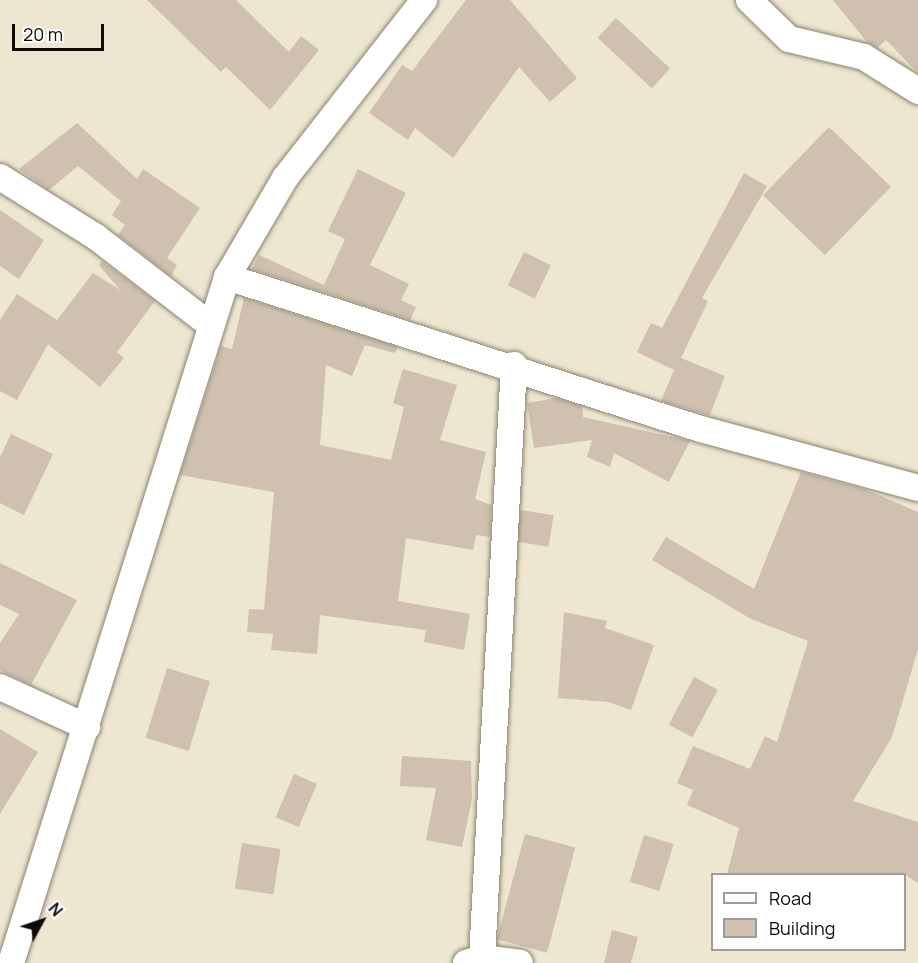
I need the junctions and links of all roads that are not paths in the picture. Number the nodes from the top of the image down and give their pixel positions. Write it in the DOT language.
graph roads {
  1 [pos="424,0"];
  2 [pos="749,0"];
  3 [pos="918,91"];
  4 [pos="0,177"];
  5 [pos="227,277"];
  6 [pos="209,324"];
  7 [pos="514,365"];
  8 [pos="918,488"];
  9 [pos="0,687"];
  10 [pos="87,727"];
  11 [pos="474,960"];
  12 [pos="11,963"];
  13 [pos="520,963"];
  1 -- 5 [label="street"];
  2 -- 3 [label="street"];
  4 -- 6 [label="street"];
  5 -- 6 [label="street"];
  5 -- 7 [label="street"];
  6 -- 10 [label="street"];
  7 -- 8 [label="street"];
  7 -- 11 [label="street"];
  9 -- 10 [label="street"];
  10 -- 12 [label="street"];
  11 -- 13 [label="street"];
}
